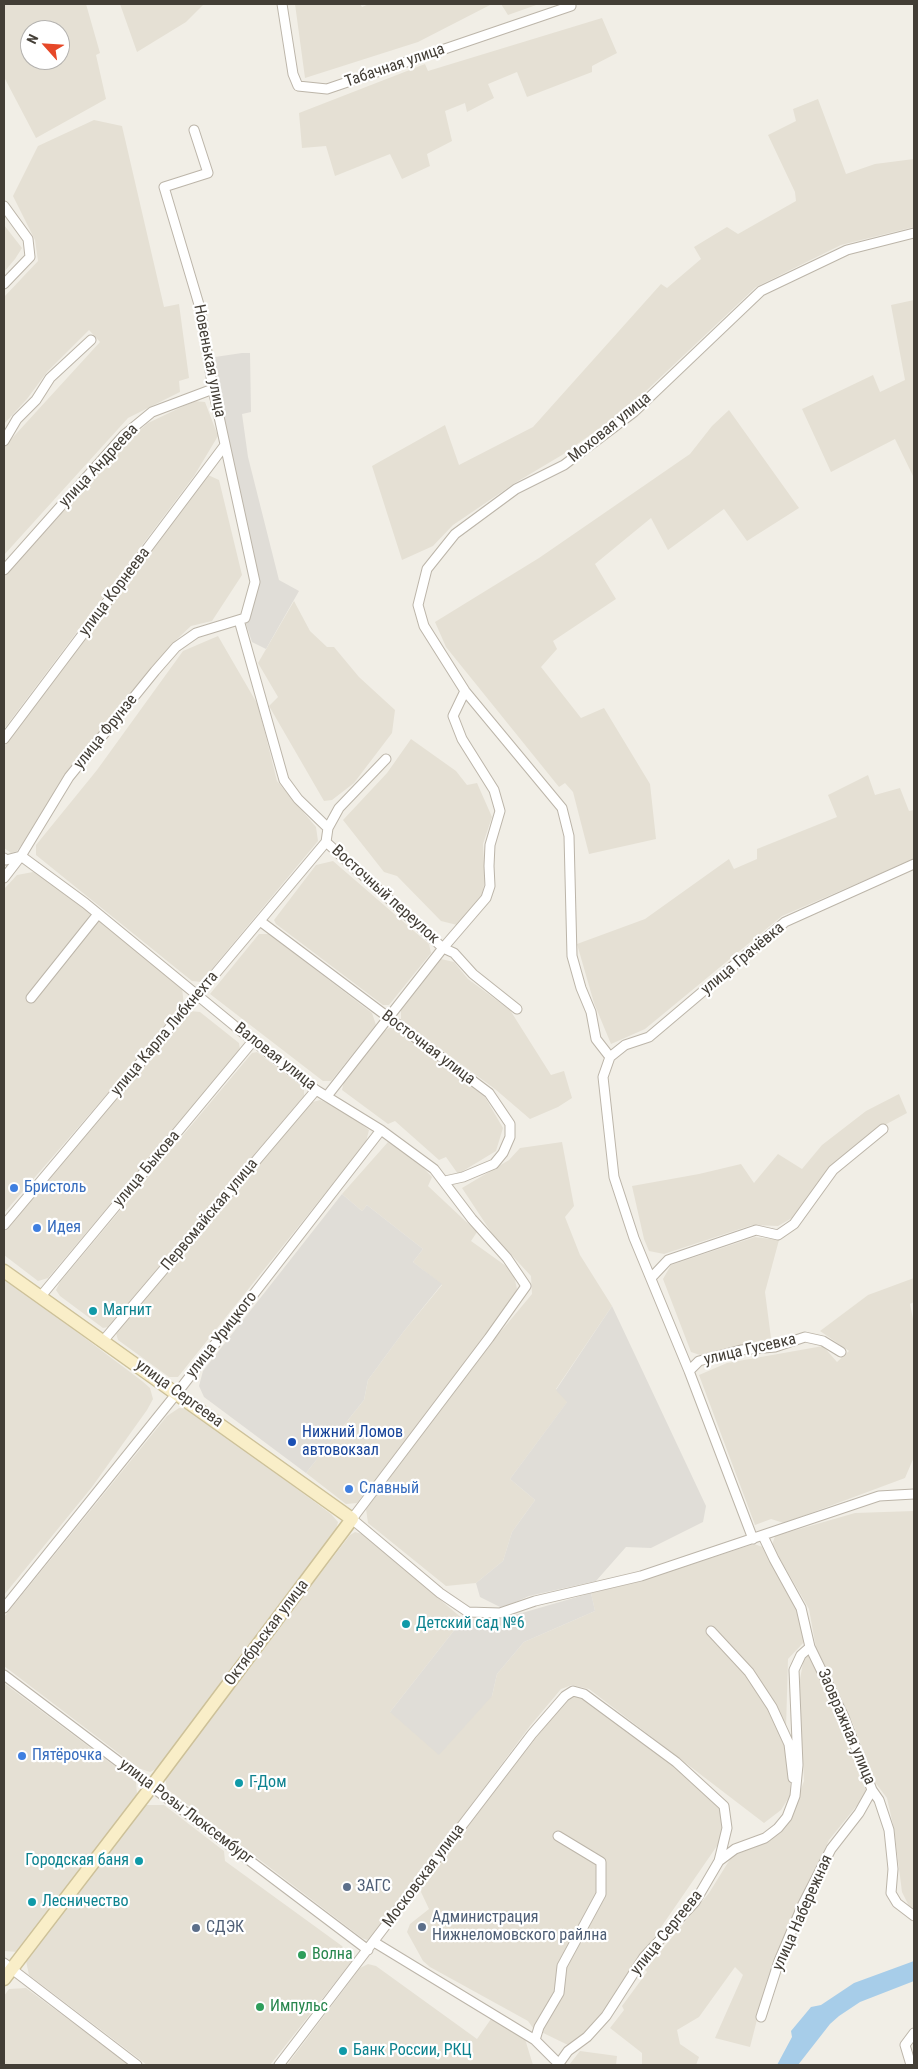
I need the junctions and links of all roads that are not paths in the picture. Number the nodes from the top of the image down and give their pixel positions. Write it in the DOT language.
graph roads {
  1 [pos="282,4"];
  2 [pos="571,6"];
  3 [pos="194,130"];
  4 [pos="4,206"];
  5 [pos="914,233"];
  6 [pos="4,284"];
  7 [pos="91,340"];
  8 [pos="213,389"];
  9 [pos="4,441"];
  10 [pos="225,445"];
  11 [pos="4,570"];
  12 [pos="239,620"];
  13 [pos="465,690"];
  14 [pos="4,739"];
  15 [pos="386,759"];
  16 [pos="328,828"];
  17 [pos="326,842"];
  18 [pos="22,856"];
  19 [pos="4,858"];
  20 [pos="914,864"];
  21 [pos="4,878"];
  22 [pos="98,914"];
  23 [pos="260,921"];
  24 [pos="443,948"];
  25 [pos="198,996"];
  26 [pos="31,998"];
  27 [pos="517,1010"];
  28 [pos="388,1018"];
  29 [pos="252,1041"];
  30 [pos="610,1057"];
  31 [pos="316,1090"];
  32 [pos="327,1096"];
  33 [pos="380,1130"];
  34 [pos="883,1130"];
  35 [pos="445,1180"];
  36 [pos="4,1225"];
  37 [pos="4,1271"];
  38 [pos="651,1278"];
  39 [pos="526,1286"];
  40 [pos="41,1296"];
  41 [pos="103,1341"];
  42 [pos="841,1352"];
  43 [pos="689,1371"];
  44 [pos="177,1392"];
  45 [pos="914,1494"];
  46 [pos="352,1519"];
  47 [pos="763,1536"];
  48 [pos="753,1539"];
  49 [pos="4,1608"];
  50 [pos="712,1631"];
  51 [pos="810,1647"];
  52 [pos="4,1675"];
  53 [pos="152,1786"];
  54 [pos="872,1790"];
  55 [pos="795,1796"];
  56 [pos="727,1828"];
  57 [pos="558,1836"];
  58 [pos="744,1845"];
  59 [pos="719,1861"];
  60 [pos="914,1916"];
  61 [pos="374,1942"];
  62 [pos="368,1950"];
  63 [pos="6,1970"];
  64 [pos="761,2018"];
  65 [pos="914,2033"];
  66 [pos="535,2040"];
  67 [pos="558,2064"];
  68 [pos="137,2065"];
  69 [pos="279,2065"];
  70 [pos="911,2065"];
  1 -- 2 [label="street, Табачная улица"];
  3 -- 8 [label="street, Новенькая улица"];
  4 -- 6 [label="street"];
  5 -- 13 [label="street, Моховая улица"];
  7 -- 9 [label="street"];
  8 -- 10 [label="street, Новенькая улица"];
  8 -- 11 [label="street, улица Андреева"];
  10 -- 12 [label="street, Новенькая улица"];
  10 -- 14 [label="street, улица Корнеева"];
  12 -- 16 [label="street, Восточный переулок"];
  12 -- 18 [label="street, улица Фрунзе"];
  13 -- 24 [label="street"];
  13 -- 30 [label="street, Моховая улица"];
  15 -- 16 [label="street"];
  16 -- 17 [label="street, Восточный переулок"];
  17 -- 23 [label="street, улица Карла Либкнехта"];
  17 -- 24 [label="street, Восточный переулок"];
  18 -- 19 [label="street"];
  18 -- 21 [label="street, улица Фрунзе"];
  18 -- 22 [label="street, Валовая улица"];
  20 -- 30 [label="street, улица Грачёвка"];
  22 -- 25 [label="street, Валовая улица"];
  22 -- 26 [label="street"];
  23 -- 25 [label="street, улица Карла Либкнехта"];
  23 -- 28 [label="street, Восточная улица"];
  24 -- 27 [label="street, Восточный переулок"];
  24 -- 28 [label="street"];
  25 -- 29 [label="street, Валовая улица"];
  25 -- 36 [label="street, улица Карла Либкнехта"];
  28 -- 32 [label="street"];
  28 -- 35 [label="street, Восточная улица"];
  29 -- 31 [label="street, Валовая улица"];
  29 -- 40 [label="street, улица Быкова"];
  30 -- 38 [label="street"];
  31 -- 32 [label="street, Валовая улица"];
  31 -- 41 [label="street, Первомайская улица"];
  32 -- 33 [label="street, Валовая улица"];
  33 -- 35 [label="street, Валовая улица"];
  33 -- 44 [label="street, улица Урицкого"];
  34 -- 38 [label="street"];
  35 -- 39 [label="street, Валовая улица"];
  37 -- 40 [label="main road, улица Сергеева"];
  38 -- 43 [label="street"];
  39 -- 46 [label="street, Октябрьская улица"];
  40 -- 41 [label="main road, улица Сергеева"];
  41 -- 44 [label="main road, улица Сергеева"];
  42 -- 43 [label="street, улица Гусевка"];
  43 -- 48 [label="street"];
  44 -- 46 [label="main road, улица Сергеева"];
  44 -- 49 [label="street, улица Урицкого"];
  45 -- 47 [label="street"];
  46 -- 48 [label="street"];
  46 -- 53 [label="main road, Октябрьская улица"];
  47 -- 48 [label="street"];
  47 -- 51 [label="street, Заовражная улица"];
  50 -- 55 [label="street"];
  51 -- 54 [label="street, Заовражная улица"];
  51 -- 55 [label="street, улица Сергеева"];
  52 -- 53 [label="street, улица Розы Люксембург"];
  53 -- 62 [label="street, улица Розы Люксембург"];
  53 -- 63 [label="main road, Октябрьская улица"];
  54 -- 60 [label="street, Заовражная улица"];
  54 -- 64 [label="street, улица Набережная"];
  55 -- 58 [label="street, улица Сергеева"];
  56 -- 58 [label="street"];
  56 -- 59 [label="street"];
  56 -- 61 [label="street, Московская улица"];
  57 -- 66 [label="street"];
  58 -- 59 [label="street, улица Сергеева"];
  59 -- 67 [label="street, улица Сергеева"];
  61 -- 62 [label="street, Московская улица"];
  61 -- 66 [label="street"];
  62 -- 69 [label="street, Московская улица"];
  63 -- 68 [label="street"];
  65 -- 70 [label="street"];
  66 -- 67 [label="street"];
}
